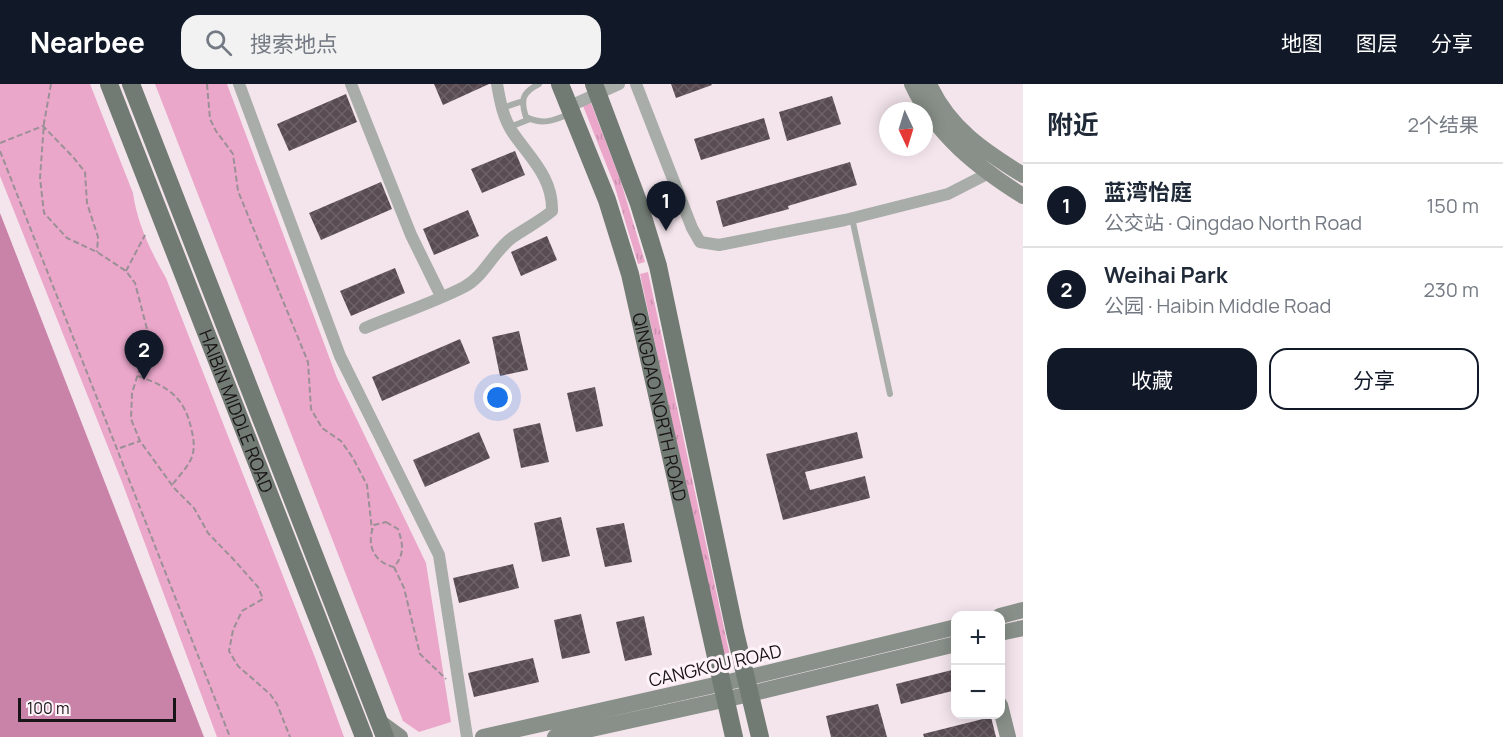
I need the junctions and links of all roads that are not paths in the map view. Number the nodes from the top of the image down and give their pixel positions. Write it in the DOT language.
graph roads {
  1 [pos="110,84"];
  2 [pos="131,84"];
  3 [pos="239,84"];
  4 [pos="351,84"];
  5 [pos="497,84"];
  6 [pos="539,84"];
  7 [pos="560,84"];
  8 [pos="619,84"];
  9 [pos="636,84"];
  10 [pos="912,84"];
  11 [pos="929,84"];
  12 [pos="596,89"];
  13 [pos="523,101"];
  14 [pos="502,108"];
  15 [pos="571,109"];
  16 [pos="530,119"];
  17 [pos="510,127"];
  18 [pos="989,173"];
  19 [pos="1023,175"];
  20 [pos="1023,196"];
  21 [pos="852,218"];
  22 [pos="441,296"];
  23 [pos="365,327"];
  24 [pos="890,394"];
  25 [pos="1023,610"];
  26 [pos="1005,614"];
  27 [pos="951,628"];
  28 [pos="1023,628"];
  29 [pos="1005,632"];
  30 [pos="951,645"];
  31 [pos="748,686"];
  32 [pos="723,692"];
  33 [pos="1004,719"];
  34 [pos="382,729"];
  35 [pos="364,737"];
  36 [pos="400,737"];
  37 [pos="467,737"];
  38 [pos="483,737"];
  39 [pos="555,737"];
  40 [pos="734,737"];
  41 [pos="760,737"];
  42 [pos="1008,737"];
  1 -- 35 [label="main road, HAIBIN MIDDLE ROAD"];
  2 -- 34 [label="main road, HAIBIN MIDDLE ROAD"];
  3 -- 37 [label="street"];
  4 -- 22 [label="street"];
  5 -- 14 [label="street"];
  6 -- 13 [label="lane"];
  7 -- 15 [label="main road, QINGDAO NORTH ROAD"];
  8 -- 12 [label="street"];
  9 -- 21 [label="street"];
  10 -- 18 [label="main road"];
  11 -- 19 [label="main road"];
  12 -- 15 [label="street"];
  12 -- 31 [label="main road, QINGDAO NORTH ROAD"];
  13 -- 14 [label="lane"];
  13 -- 16 [label="lane"];
  14 -- 17 [label="street"];
  15 -- 16 [label="lane"];
  15 -- 32 [label="main road, QINGDAO NORTH ROAD"];
  16 -- 17 [label="lane"];
  17 -- 22 [label="street"];
  18 -- 20 [label="main road"];
  18 -- 21 [label="street"];
  21 -- 24 [label="lane"];
  22 -- 23 [label="street"];
  25 -- 26 [label="main road"];
  27 -- 31 [label="main road, CANGKOU ROAD"];
  28 -- 29 [label="main road"];
  30 -- 31 [label="main road, CANGKOU ROAD"];
  31 -- 32 [label="main road, CANGKOU ROAD"];
  31 -- 41 [label="main road, QINGDAO NORTH ROAD"];
  32 -- 38 [label="main road, CANGKOU ROAD"];
  32 -- 39 [label="main road, CANGKOU ROAD"];
  32 -- 40 [label="main road, QINGDAO NORTH ROAD"];
  33 -- 42 [label="main road"];
  34 -- 36 [label="main road"];
}
